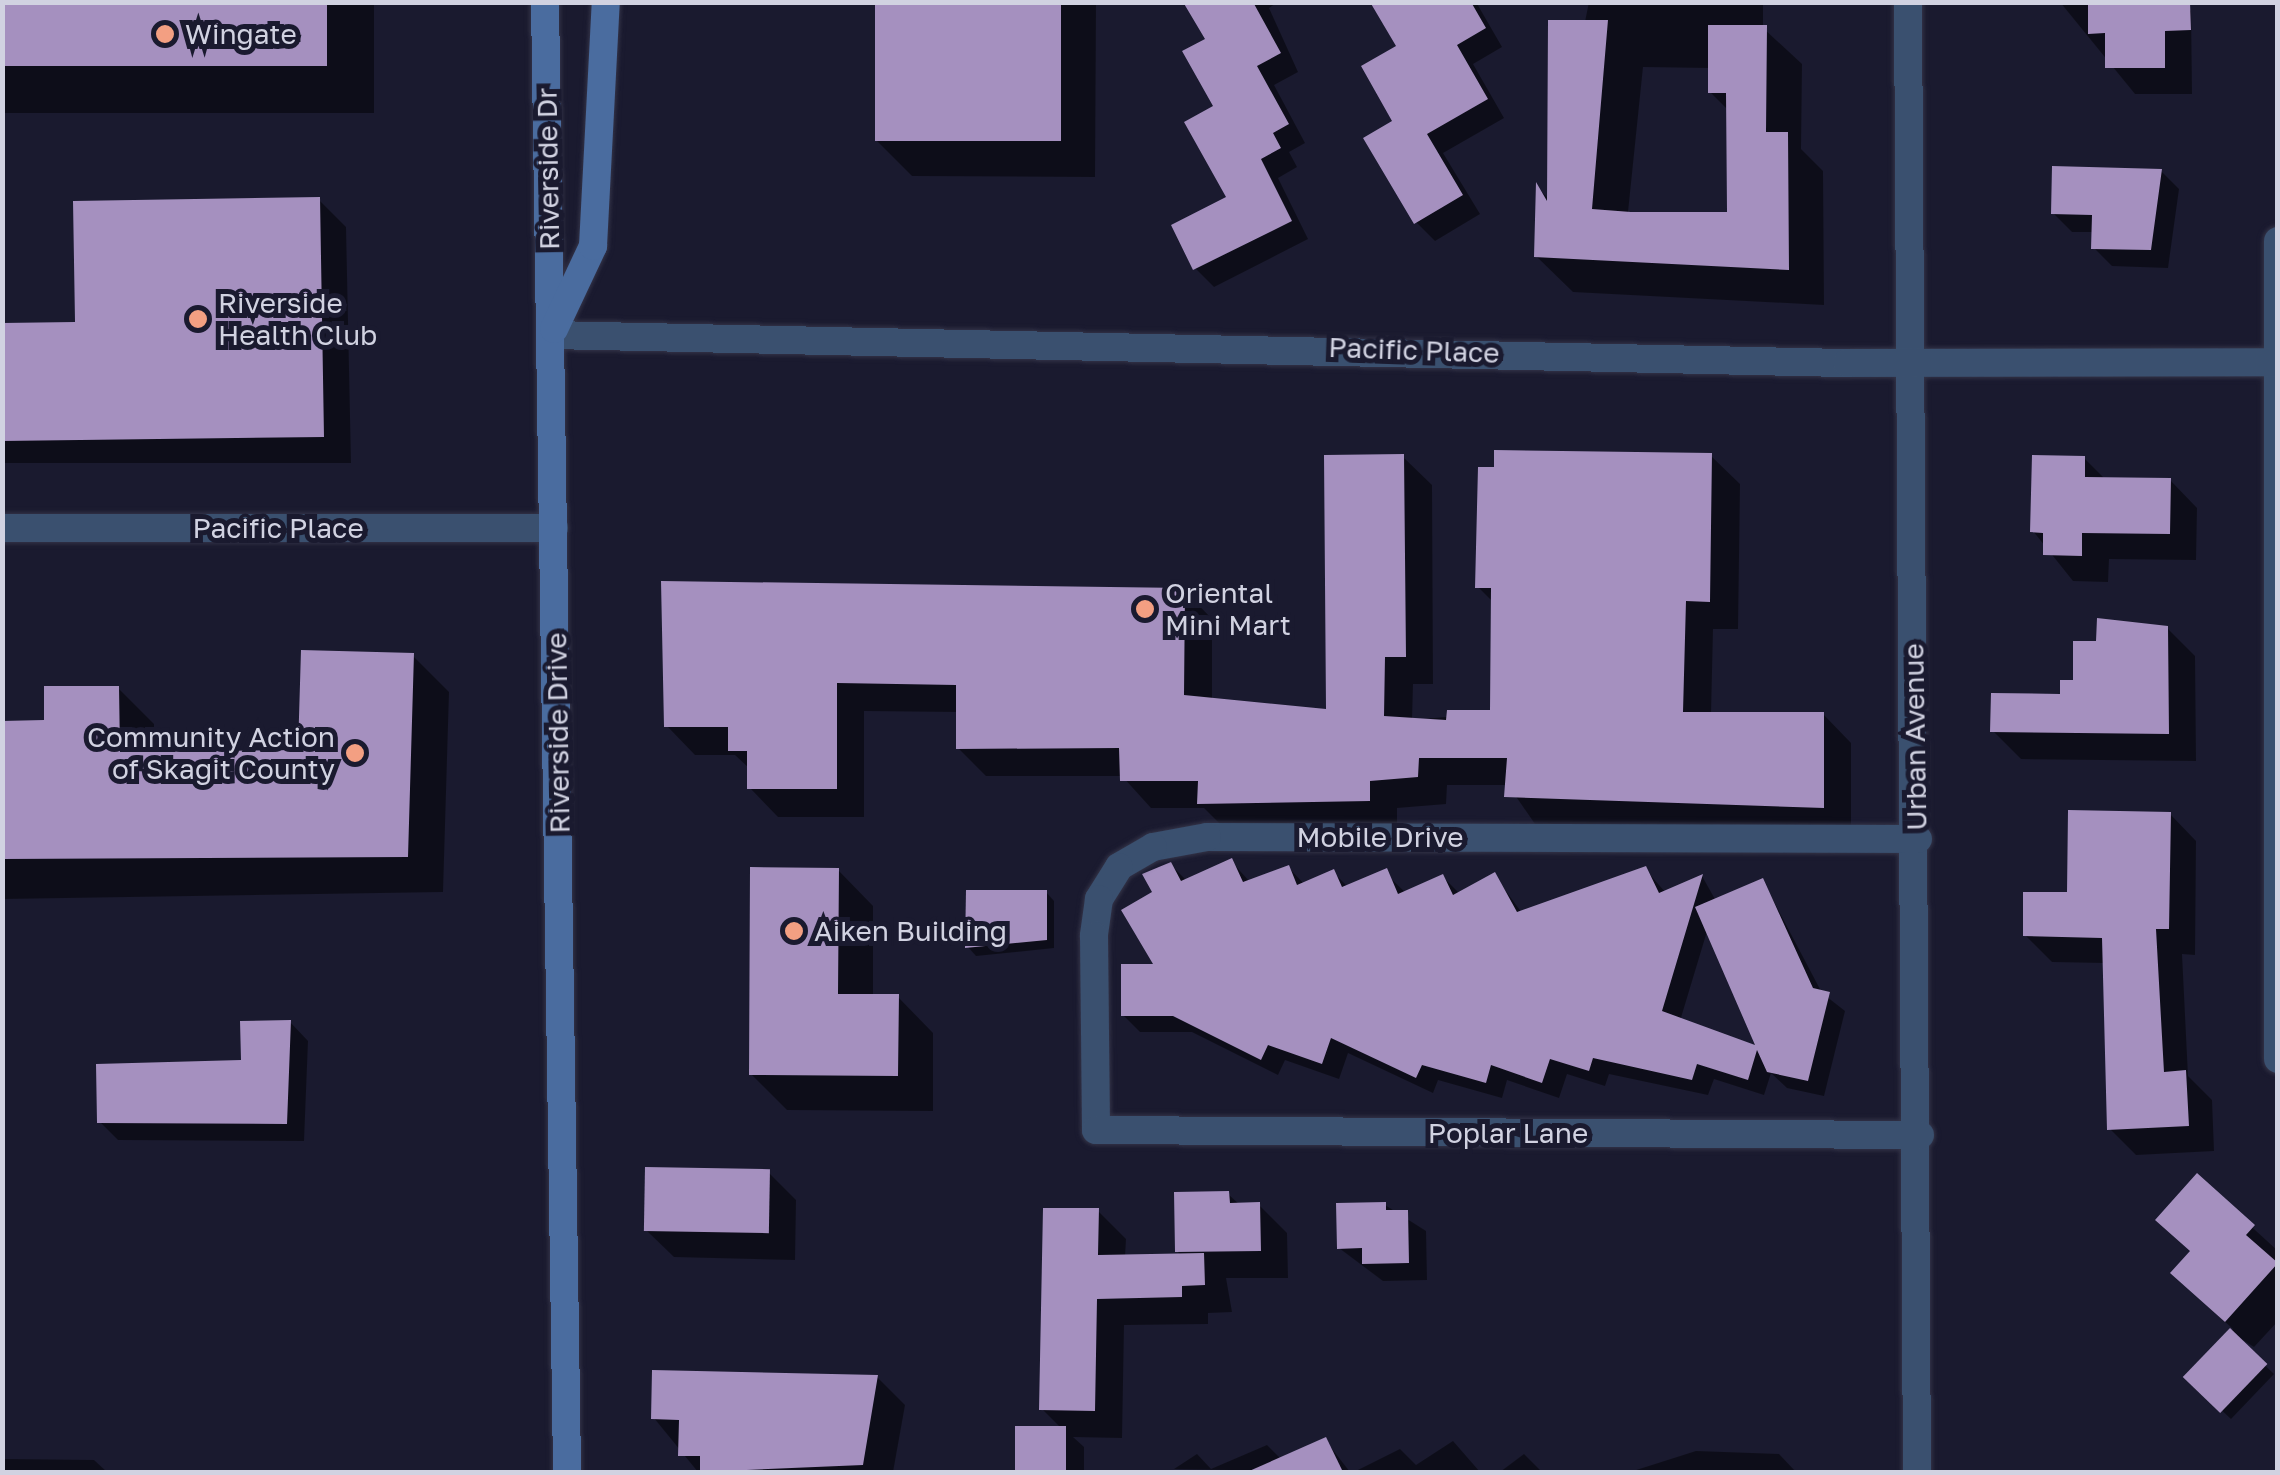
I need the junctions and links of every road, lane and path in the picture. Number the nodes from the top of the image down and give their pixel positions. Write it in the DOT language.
graph roads {
  1 [pos="544,2"];
  2 [pos="606,2"];
  3 [pos="1908,2"];
  4 [pos="2278,241"];
  5 [pos="551,335"];
  6 [pos="2276,362"];
  7 [pos="1912,363"];
  8 [pos="2,528"];
  9 [pos="554,528"];
  10 [pos="1918,839"];
  11 [pos="2278,1059"];
  12 [pos="1096,1130"];
  13 [pos="1920,1135"];
  14 [pos="567,1472"];
  15 [pos="1917,1472"];
  1 -- 5 [label="main road, Riverside Dr"];
  2 -- 5 [label="main road, Riverside Drive"];
  3 -- 7 [label="street, Urban Avenue"];
  4 -- 6 [label="street"];
  5 -- 7 [label="street, Pacific Place"];
  5 -- 9 [label="main road, Riverside Drive"];
  6 -- 7 [label="street, Pacific Place"];
  6 -- 11 [label="street"];
  7 -- 10 [label="street, Urban Avenue"];
  8 -- 9 [label="street, Pacific Place"];
  9 -- 14 [label="main road, Riverside Drive"];
  10 -- 12 [label="street, Mobile Drive"];
  10 -- 13 [label="street, Urban Avenue"];
  12 -- 13 [label="street, Poplar Lane"];
  13 -- 15 [label="street, Urban Avenue"];
}
